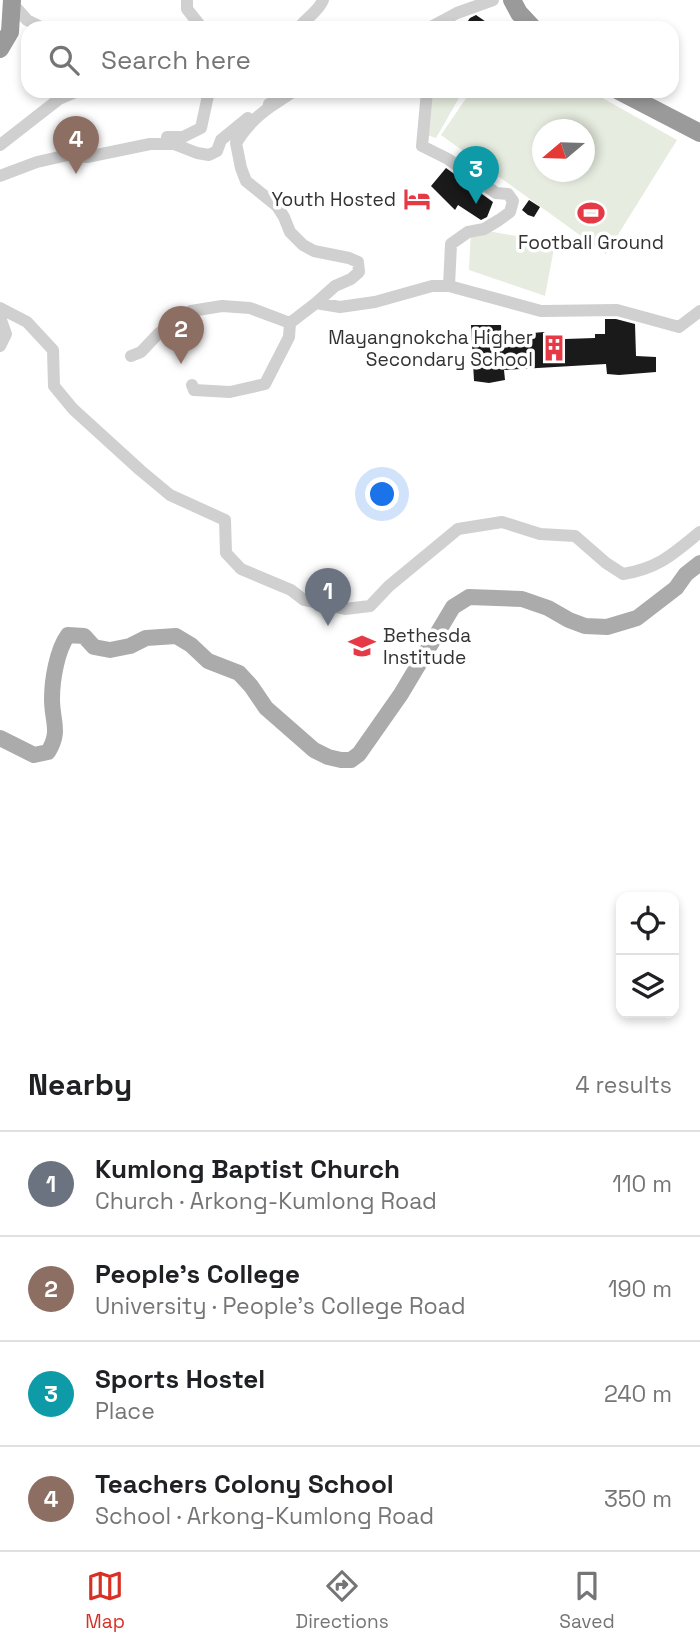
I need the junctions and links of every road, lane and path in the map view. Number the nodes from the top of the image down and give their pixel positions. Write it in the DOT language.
graph roads {
  1 [pos="187,0"];
  2 [pos="323,0"];
  3 [pos="493,0"];
  4 [pos="512,0"];
  5 [pos="10,1"];
  6 [pos="29,21"];
  7 [pos="196,21"];
  8 [pos="303,21"];
  9 [pos="442,21"];
  10 [pos="526,21"];
  11 [pos="1,49"];
  12 [pos="61,98"];
  13 [pos="207,98"];
  14 [pos="284,98"];
  15 [pos="427,98"];
  16 [pos="632,98"];
  17 [pos="276,103"];
  18 [pos="700,133"];
  19 [pos="0,145"];
  20 [pos="69,155"];
  21 [pos="0,176"];
  22 [pos="449,286"];
  23 [pos="316,303"];
  24 [pos="1,309"];
  25 [pos="700,311"];
  26 [pos="290,323"];
  27 [pos="0,346"];
  28 [pos="131,356"];
  29 [pos="192,385"];
  30 [pos="700,532"];
  31 [pos="700,563"];
  32 [pos="0,738"];
  1 -- 7 [label="street"];
  2 -- 8 [label="street"];
  3 -- 9 [label="street"];
  4 -- 10 [label="highway"];
  5 -- 6 [label="street"];
  5 -- 11 [label="highway"];
  12 -- 19 [label="street"];
  13 -- 20 [label="street"];
  14 -- 17 [label="street"];
  15 -- 22 [label="street"];
  16 -- 18 [label="highway"];
  17 -- 20 [label="street"];
  17 -- 23 [label="street"];
  20 -- 21 [label="street"];
  22 -- 23 [label="street"];
  22 -- 25 [label="street"];
  23 -- 26 [label="street"];
  24 -- 27 [label="street"];
  24 -- 30 [label="street"];
  26 -- 28 [label="street"];
  26 -- 29 [label="street"];
  31 -- 32 [label="main road"];
}
